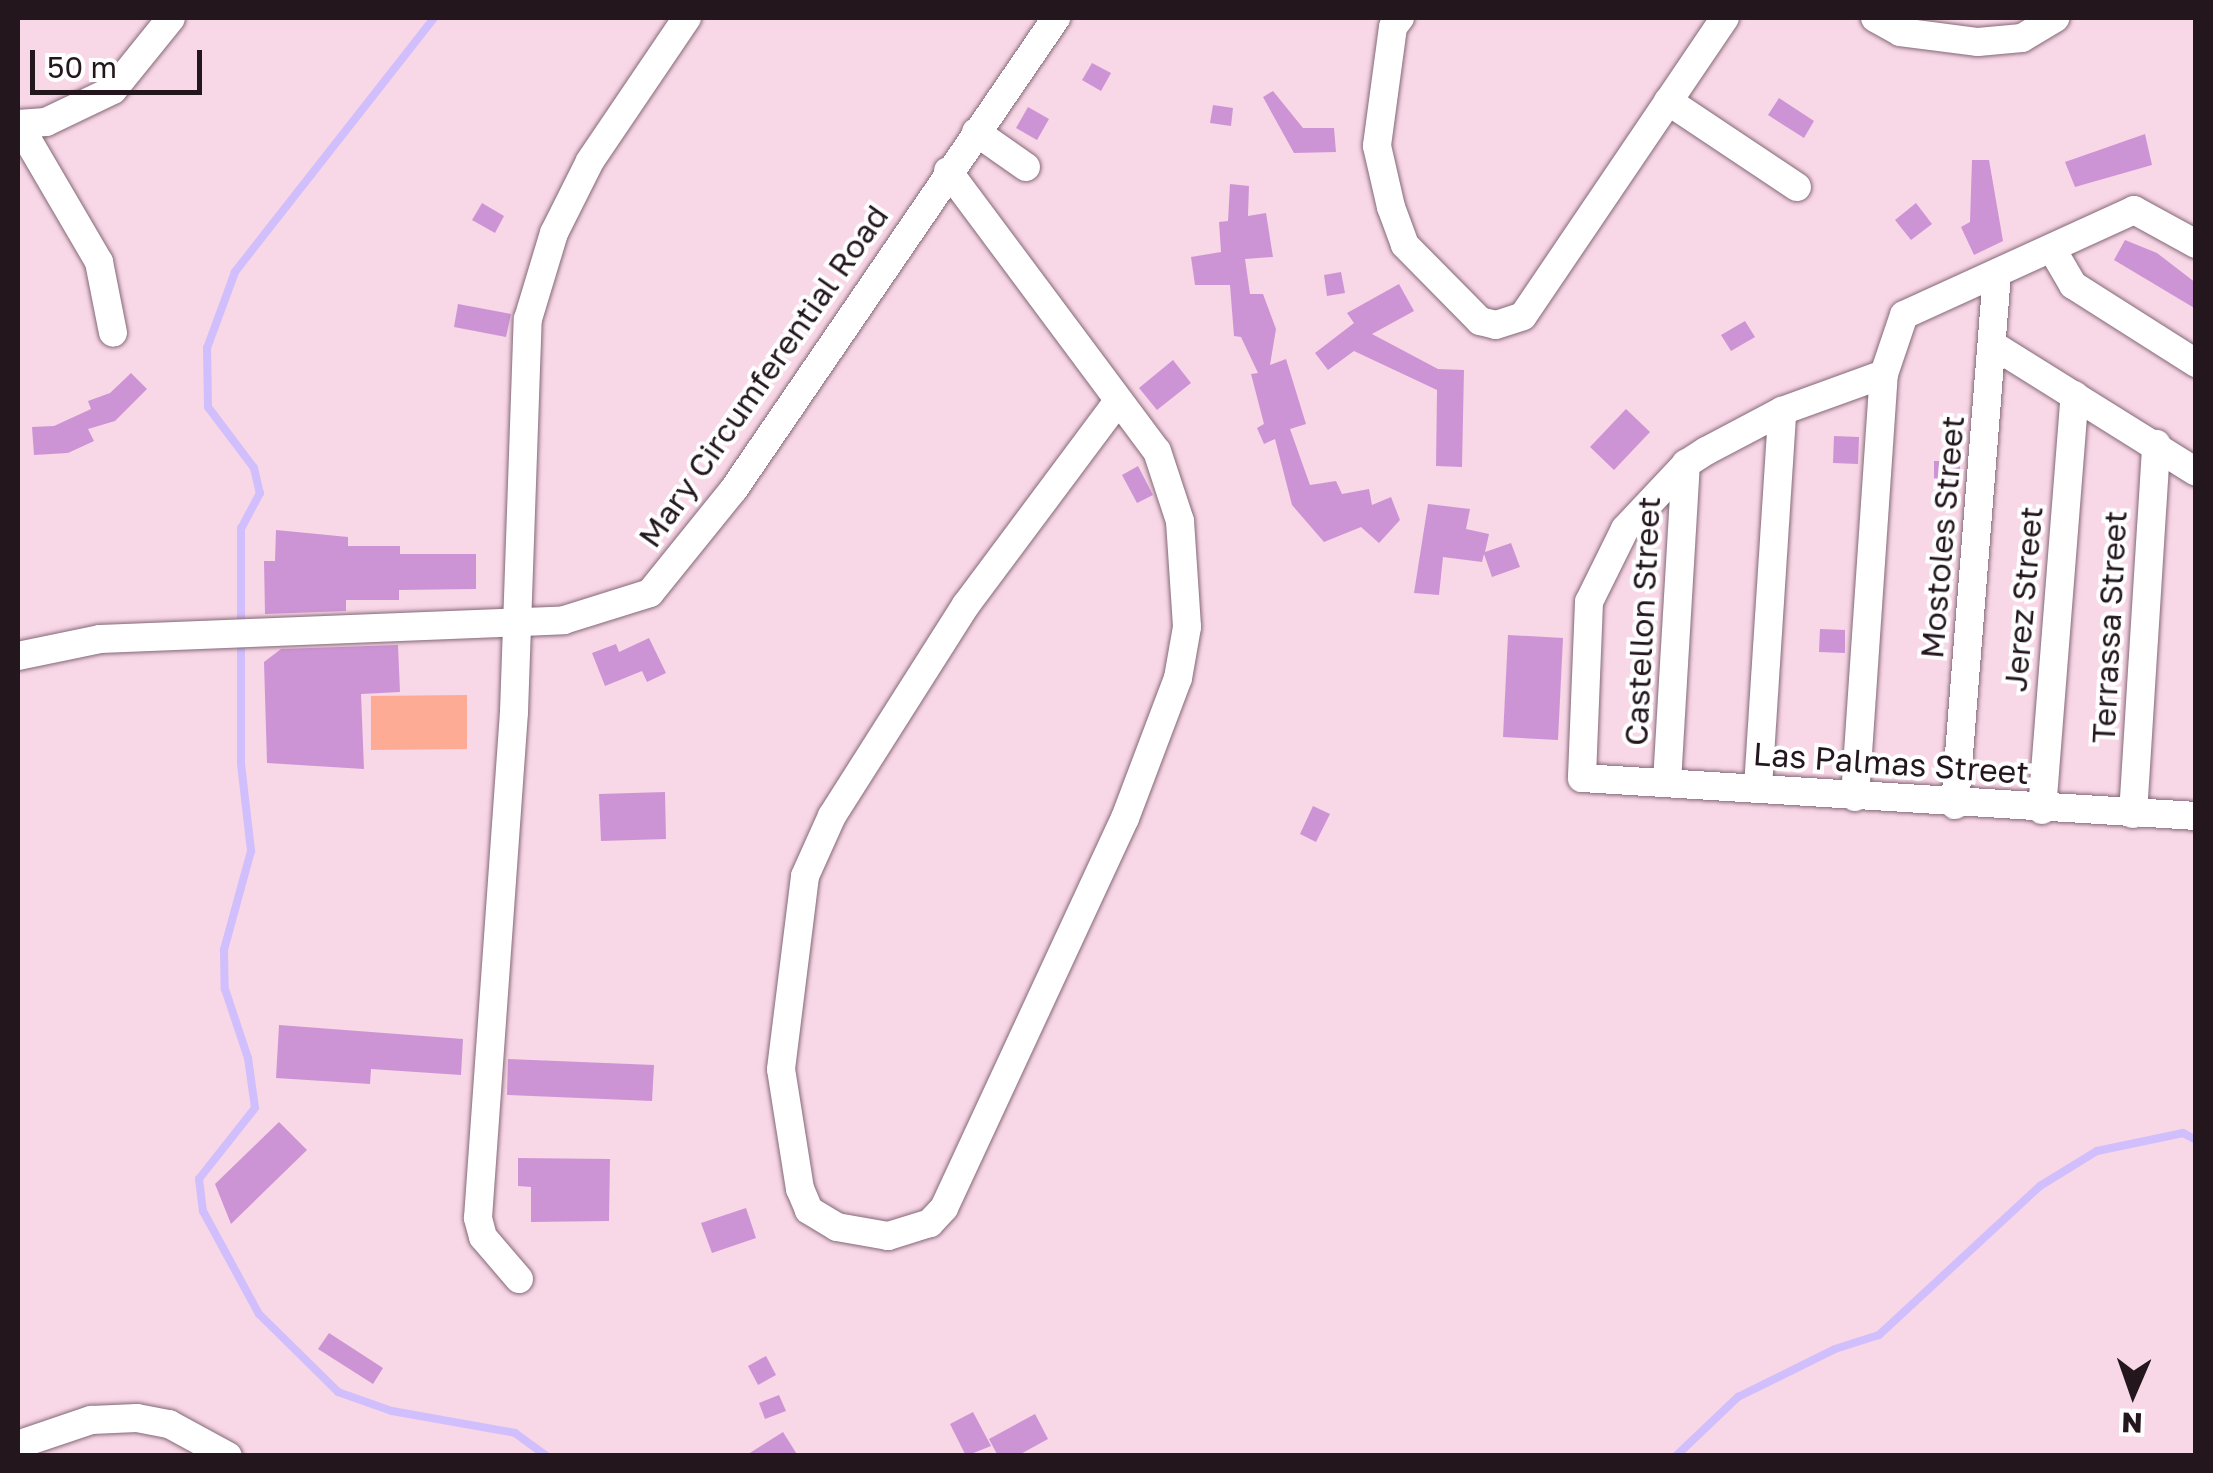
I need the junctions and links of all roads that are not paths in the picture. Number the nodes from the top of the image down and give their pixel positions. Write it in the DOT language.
graph roads {
  1 [pos="171,18"];
  2 [pos="686,18"];
  3 [pos="1056,18"];
  4 [pos="1400,18"];
  5 [pos="1725,18"];
  6 [pos="1875,18"];
  7 [pos="2056,18"];
  8 [pos="1668,102"];
  9 [pos="18,124"];
  10 [pos="976,132"];
  11 [pos="1026,166"];
  12 [pos="948,171"];
  13 [pos="1798,188"];
  14 [pos="2196,244"];
  15 [pos="2052,249"];
  16 [pos="1998,274"];
  17 [pos="113,333"];
  18 [pos="1994,345"];
  19 [pos="2196,363"];
  20 [pos="1884,374"];
  21 [pos="2075,395"];
  22 [pos="1118,401"];
  23 [pos="1782,412"];
  24 [pos="2156,444"];
  25 [pos="1686,464"];
  26 [pos="2196,472"];
  27 [pos="516,624"];
  28 [pos="18,656"];
  29 [pos="1667,782"];
  30 [pos="1758,787"];
  31 [pos="1855,796"];
  32 [pos="1955,805"];
  33 [pos="2042,810"];
  34 [pos="2133,814"];
  35 [pos="2196,816"];
  36 [pos="518,1279"];
  37 [pos="26,1442"];
  38 [pos="228,1456"];
  1 -- 9 [label="street"];
  2 -- 27 [label="street"];
  3 -- 10 [label="street, Mary Circumferential Road"];
  4 -- 8 [label="street"];
  5 -- 8 [label="street"];
  6 -- 7 [label="street"];
  8 -- 13 [label="street"];
  9 -- 17 [label="street"];
  10 -- 11 [label="street"];
  10 -- 12 [label="street, Mary Circumferential Road"];
  12 -- 22 [label="street"];
  12 -- 27 [label="street, Mary Circumferential Road"];
  14 -- 15 [label="street"];
  15 -- 16 [label="street"];
  15 -- 19 [label="street"];
  16 -- 18 [label="street, Mostoles Street"];
  16 -- 20 [label="street"];
  18 -- 21 [label="street"];
  18 -- 32 [label="street, Mostoles Street"];
  20 -- 23 [label="street"];
  20 -- 31 [label="street"];
  21 -- 24 [label="street"];
  21 -- 33 [label="street, Jerez Street"];
  22 -- 22 [label="street"];
  23 -- 25 [label="street"];
  23 -- 30 [label="street"];
  24 -- 26 [label="street"];
  24 -- 34 [label="street, Terrassa Street"];
  25 -- 29 [label="street, Castellon Street"];
  25 -- 29 [label="street, Las Palmas Street"];
  27 -- 28 [label="street, Mary Circumferential Road"];
  27 -- 36 [label="street"];
  29 -- 30 [label="street, Las Palmas Street"];
  30 -- 31 [label="street, Las Palmas Street"];
  31 -- 32 [label="street, Las Palmas Street"];
  32 -- 33 [label="street, Las Palmas Street"];
  33 -- 34 [label="street, Las Palmas Street"];
  34 -- 35 [label="street, Las Palmas Street"];
  37 -- 38 [label="street"];
}
